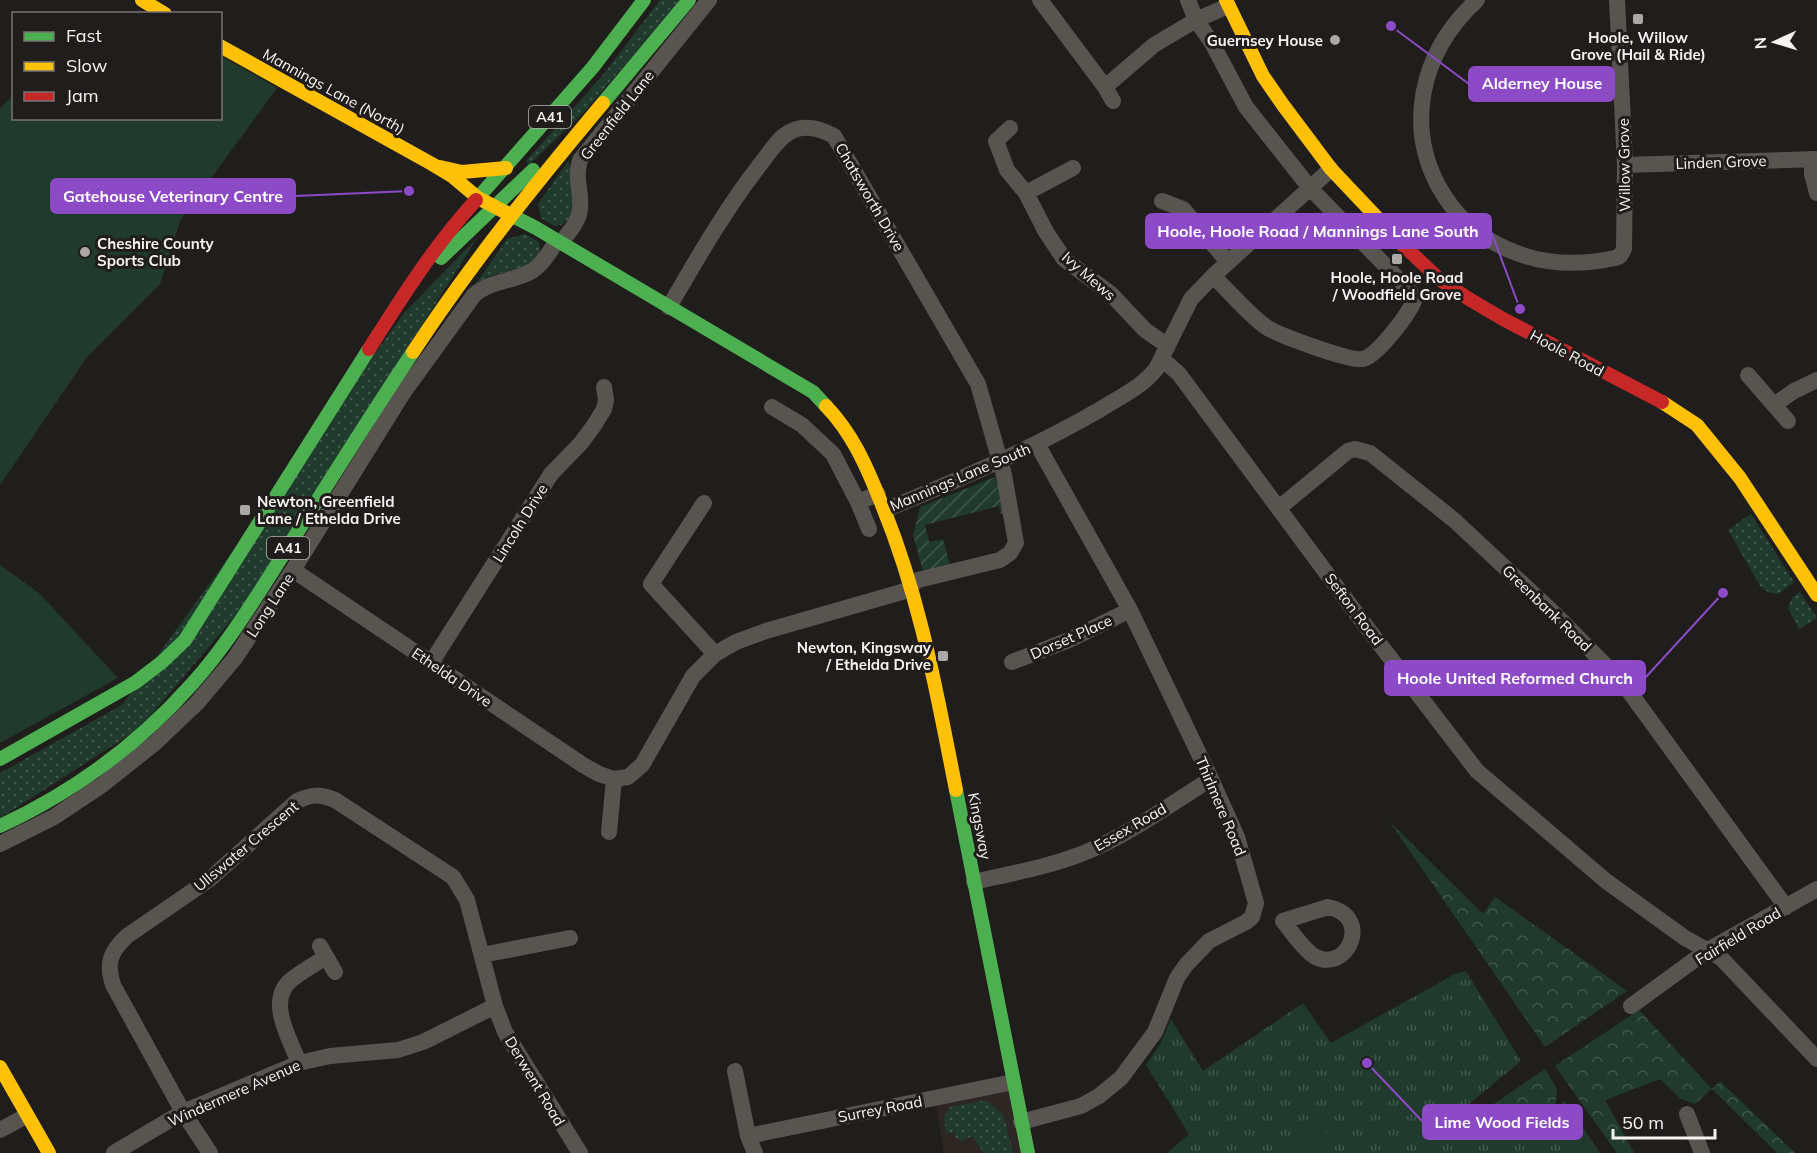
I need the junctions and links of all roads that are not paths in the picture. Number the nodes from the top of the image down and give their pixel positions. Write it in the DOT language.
graph roads {
  1 [pos="142,0"];
  2 [pos="644,0"];
  3 [pos="688,0"];
  4 [pos="710,0"];
  5 [pos="1040,0"];
  6 [pos="1188,0"];
  7 [pos="1477,0"];
  8 [pos="1617,0"];
  9 [pos="1227,3"];
  10 [pos="162,12"];
  11 [pos="1196,20"];
  12 [pos="222,46"];
  13 [pos="610,96"];
  14 [pos="1010,128"];
  15 [pos="1814,159"];
  16 [pos="432,164"];
  17 [pos="1625,165"];
  18 [pos="506,168"];
  19 [pos="1073,168"];
  20 [pos="1331,169"];
  21 [pos="1310,188"];
  22 [pos="1026,193"];
  23 [pos="1817,193"];
  24 [pos="477,198"];
  25 [pos="1162,201"];
  26 [pos="495,208"];
  27 [pos="512,215"];
  28 [pos="559,242"];
  29 [pos="1228,262"];
  30 [pos="1213,276"];
  31 [pos="402,297"];
  32 [pos="669,307"];
  33 [pos="1165,352"];
  34 [pos="1748,375"];
  35 [pos="1817,380"];
  36 [pos="604,387"];
  37 [pos="1774,405"];
  38 [pos="783,408"];
  39 [pos="1788,421"];
  40 [pos="1037,444"];
  41 [pos="1000,461"];
  42 [pos="878,494"];
  43 [pos="858,502"];
  44 [pos="703,503"];
  45 [pos="1279,508"];
  46 [pos="885,510"];
  47 [pos="869,529"];
  48 [pos="293,570"];
  49 [pos="1812,573"];
  50 [pos="911,585"];
  51 [pos="1817,595"];
  52 [pos="1130,610"];
  53 [pos="715,654"];
  54 [pos="1012,662"];
  55 [pos="431,663"];
  56 [pos="0,759"];
  57 [pos="614,779"];
  58 [pos="1211,779"];
  59 [pos="0,826"];
  60 [pos="609,832"];
  61 [pos="0,844"];
  62 [pos="974,882"];
  63 [pos="1817,889"];
  64 [pos="1786,907"];
  65 [pos="1252,917"];
  66 [pos="1283,921"];
  67 [pos="570,938"];
  68 [pos="1708,950"];
  69 [pos="482,954"];
  70 [pos="335,972"];
  71 [pos="495,1006"];
  72 [pos="1631,1006"];
  73 [pos="1817,1059"];
  74 [pos="298,1063"];
  75 [pos="0,1066"];
  76 [pos="735,1071"];
  77 [pos="1013,1082"];
  78 [pos="183,1112"];
  79 [pos="1687,1114"];
  80 [pos="26,1116"];
  81 [pos="1022,1122"];
  82 [pos="0,1130"];
  83 [pos="748,1136"];
  84 [pos="49,1153"];
  85 [pos="114,1153"];
  86 [pos="210,1153"];
  87 [pos="580,1153"];
  88 [pos="755,1153"];
  89 [pos="1028,1153"];
  90 [pos="1702,1153"];
  1 -- 10 [label="main road"];
  2 -- 18 [label="main road, A41"];
  3 -- 13 [label="main road, Greenfield Lane / A41"];
  4 -- 28 [label="street, Greenfield Lane"];
  5 -- 11 [label="street"];
  6 -- 11 [label="street"];
  7 -- 17 [label="street, Willow Grove"];
  8 -- 17 [label="street, Willow Grove"];
  9 -- 11 [label="street"];
  9 -- 20 [label="main road, Hoole Road"];
  11 -- 21 [label="street"];
  12 -- 16 [label="main road, Mannings Lane (North)"];
  13 -- 26 [label="main road"];
  13 -- 27 [label="main road, Greenfield Lane / A41"];
  14 -- 22 [label="street, Ivy Mews"];
  15 -- 17 [label="street, Linden Grove"];
  15 -- 23 [label="street"];
  16 -- 18 [label="main road, Mannings Lane (North)"];
  16 -- 24 [label="main road, Mannings Lane (North)"];
  18 -- 24 [label="main road, A41"];
  19 -- 22 [label="street"];
  20 -- 21 [label="street, Mannings Lane South"];
  20 -- 49 [label="main road, Hoole Road"];
  21 -- 29 [label="street, Mannings Lane South"];
  21 -- 30 [label="street"];
  22 -- 33 [label="street, Ivy Mews"];
  24 -- 26 [label="main road, Mannings Lane (North)"];
  24 -- 31 [label="main road, A41"];
  25 -- 29 [label="street"];
  26 -- 27 [label="main road, Mannings Lane South"];
  26 -- 31 [label="main road"];
  27 -- 28 [label="main road, Mannings Lane South"];
  27 -- 59 [label="main road, Long Lane / A41"];
  28 -- 32 [label="main road, Mannings Lane South"];
  28 -- 48 [label="street, Long Lane"];
  29 -- 30 [label="street, Mannings Lane South"];
  30 -- 33 [label="street, Mannings Lane South"];
  31 -- 56 [label="main road, A41"];
  32 -- 41 [label="street, Chatsworth Drive"];
  32 -- 42 [label="main road, Mannings Lane South"];
  33 -- 40 [label="street, Mannings Lane South"];
  33 -- 45 [label="street, Sefton Road"];
  34 -- 37 [label="street"];
  35 -- 37 [label="street"];
  36 -- 55 [label="street, Lincoln Drive"];
  37 -- 39 [label="street"];
  38 -- 43 [label="street"];
  40 -- 41 [label="street, Mannings Lane South"];
  40 -- 52 [label="street, Thirlmere Road"];
  41 -- 46 [label="street, Mannings Lane South"];
  41 -- 50 [label="street, Chatsworth Drive"];
  42 -- 43 [label="street"];
  42 -- 46 [label="main road, Mannings Lane South"];
  43 -- 47 [label="street"];
  44 -- 53 [label="street"];
  45 -- 64 [label="street, Greenbank Road"];
  45 -- 68 [label="street, Sefton Road"];
  46 -- 50 [label="main road, Kingsway"];
  48 -- 55 [label="street, Ethelda Drive"];
  48 -- 61 [label="street, Long Lane"];
  49 -- 51 [label="main road, Hoole Road"];
  50 -- 53 [label="street"];
  50 -- 62 [label="main road, Kingsway"];
  52 -- 54 [label="street, Dorset Place"];
  52 -- 58 [label="street, Thirlmere Road"];
  53 -- 57 [label="street"];
  55 -- 57 [label="street, Ethelda Drive"];
  57 -- 60 [label="street"];
  58 -- 62 [label="street, Essex Road"];
  58 -- 65 [label="street, Thirlmere Road"];
  62 -- 77 [label="main road, Kingsway"];
  63 -- 64 [label="street, Fairfield Road"];
  64 -- 68 [label="street, Fairfield Road"];
  65 -- 66 [label="street"];
  65 -- 81 [label="street"];
  67 -- 69 [label="street"];
  68 -- 72 [label="street, Fairfield Road"];
  68 -- 73 [label="street, Sefton Road"];
  69 -- 71 [label="street, Ullswater Crescent"];
  69 -- 78 [label="street, Ullswater Crescent"];
  70 -- 74 [label="street"];
  71 -- 74 [label="street, Windermere Avenue"];
  71 -- 87 [label="street, Derwent Road"];
  74 -- 78 [label="street, Windermere Avenue"];
  75 -- 80 [label="main road"];
  76 -- 83 [label="street"];
  77 -- 81 [label="main road, Kingsway"];
  77 -- 83 [label="street, Surrey Road"];
  78 -- 85 [label="street, Windermere Avenue"];
  78 -- 86 [label="street, Ullswater Crescent"];
  79 -- 90 [label="street"];
  80 -- 82 [label="street"];
  80 -- 84 [label="main road"];
  81 -- 89 [label="main road, Kingsway"];
  83 -- 88 [label="street"];
}
